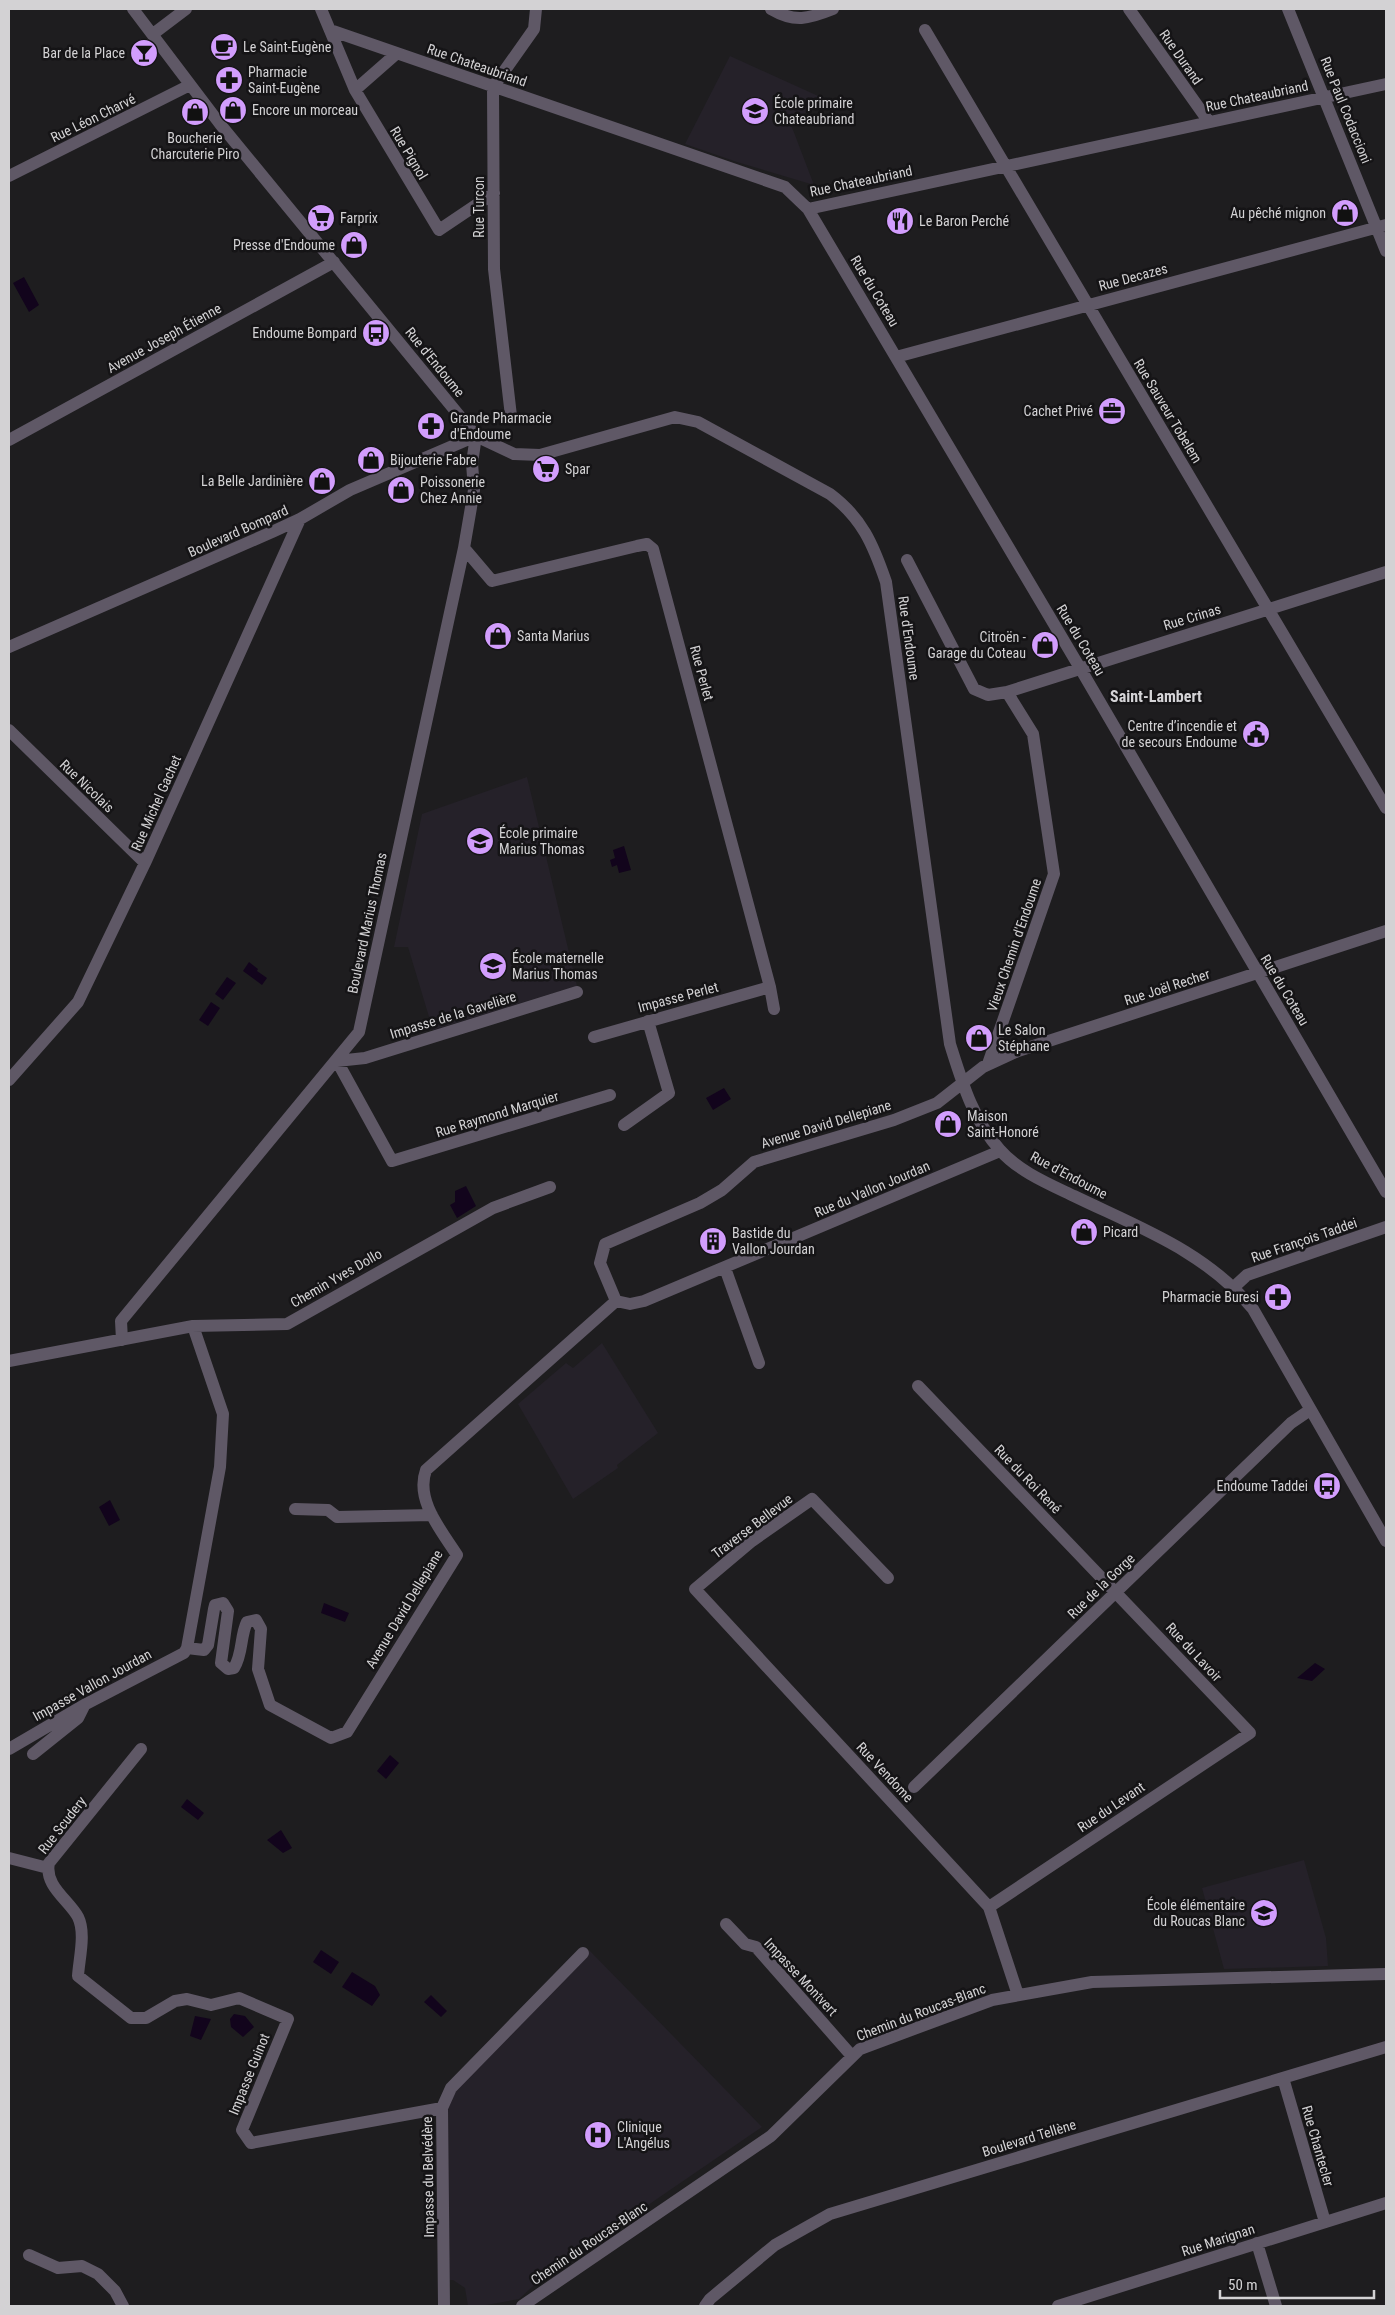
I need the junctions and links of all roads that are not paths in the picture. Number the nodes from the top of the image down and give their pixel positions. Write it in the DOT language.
graph roads {
  1 [pos="133,9"];
  2 [pos="186,9"];
  3 [pos="321,9"];
  4 [pos="536,9"];
  5 [pos="771,9"];
  6 [pos="833,9"];
  7 [pos="1129,9"];
  8 [pos="1288,9"];
  9 [pos="330,30"];
  10 [pos="925,30"];
  11 [pos="153,34"];
  12 [pos="396,54"];
  13 [pos="1386,84"];
  14 [pos="190,85"];
  15 [pos="493,87"];
  16 [pos="355,90"];
  17 [pos="1324,98"];
  18 [pos="1209,122"];
  19 [pos="1005,166"];
  20 [pos="9,176"];
  21 [pos="494,193"];
  22 [pos="808,209"];
  23 [pos="1382,226"];
  24 [pos="1386,251"];
  25 [pos="334,262"];
  26 [pos="1088,305"];
  27 [pos="896,357"];
  28 [pos="511,416"];
  29 [pos="476,436"];
  30 [pos="9,440"];
  31 [pos="300,519"];
  32 [pos="464,548"];
  33 [pos="907,560"];
  34 [pos="1386,572"];
  35 [pos="1269,609"];
  36 [pos="9,647"];
  37 [pos="1080,668"];
  38 [pos="1007,692"];
  39 [pos="9,730"];
  40 [pos="1386,808"];
  41 [pos="145,863"];
  42 [pos="1386,931"];
  43 [pos="1258,973"];
  44 [pos="770,988"];
  45 [pos="577,992"];
  46 [pos="774,1009"];
  47 [pos="648,1021"];
  48 [pos="594,1036"];
  49 [pos="336,1061"];
  50 [pos="988,1064"];
  51 [pos="12,1071"];
  52 [pos="962,1083"];
  53 [pos="610,1095"];
  54 [pos="624,1125"];
  55 [pos="1000,1151"];
  56 [pos="550,1187"];
  57 [pos="1386,1192"];
  58 [pos="1386,1227"];
  59 [pos="725,1268"];
  60 [pos="1234,1287"];
  61 [pos="616,1301"];
  62 [pos="193,1326"];
  63 [pos="122,1340"];
  64 [pos="9,1361"];
  65 [pos="759,1364"];
  66 [pos="918,1386"];
  67 [pos="1310,1410"];
  68 [pos="295,1509"];
  69 [pos="432,1515"];
  70 [pos="1386,1541"];
  71 [pos="888,1578"];
  72 [pos="695,1589"];
  73 [pos="1117,1592"];
  74 [pos="187,1648"];
  75 [pos="86,1704"];
  76 [pos="1250,1733"];
  77 [pos="9,1749"];
  78 [pos="141,1750"];
  79 [pos="33,1754"];
  80 [pos="914,1787"];
  81 [pos="9,1858"];
  82 [pos="48,1868"];
  83 [pos="990,1907"];
  84 [pos="726,1924"];
  85 [pos="583,1953"];
  86 [pos="1386,1974"];
  87 [pos="1018,1995"];
  88 [pos="131,2018"];
  89 [pos="1386,2047"];
  90 [pos="852,2055"];
  91 [pos="1283,2078"];
  92 [pos="442,2108"];
  93 [pos="1386,2203"];
  94 [pos="1325,2222"];
  95 [pos="1257,2243"];
  96 [pos="29,2255"];
  97 [pos="124,2306"];
  98 [pos="444,2306"];
  99 [pos="522,2306"];
  100 [pos="705,2306"];
  101 [pos="1058,2306"];
  102 [pos="1276,2306"];
  1 -- 11 [label="street, Rue d'Endoume"];
  2 -- 11 [label="street"];
  3 -- 9 [label="street"];
  4 -- 15 [label="street"];
  5 -- 6 [label="street"];
  7 -- 18 [label="street, Rue Durand"];
  8 -- 17 [label="street, Rue Paul Codaccioni"];
  9 -- 12 [label="street, Rue Chateaubriand"];
  9 -- 16 [label="street, Rue Pignol"];
  10 -- 19 [label="street, Rue Sauveur Tobelem"];
  11 -- 14 [label="street, Rue d'Endoume"];
  12 -- 15 [label="street, Rue Chateaubriand"];
  12 -- 16 [label="street"];
  13 -- 17 [label="street, Rue Chateaubriand"];
  14 -- 20 [label="street, Rue Léon Charvé"];
  14 -- 25 [label="street, Rue d'Endoume"];
  15 -- 21 [label="street, Rue Turcon"];
  15 -- 22 [label="street, Rue Chateaubriand"];
  16 -- 21 [label="street, Rue Pignol"];
  17 -- 18 [label="street, Rue Chateaubriand"];
  17 -- 23 [label="street, Rue Paul Codaccioni"];
  18 -- 19 [label="street, Rue Chateaubriand"];
  19 -- 22 [label="street, Rue Chateaubriand"];
  19 -- 26 [label="street, Rue Sauveur Tobelem"];
  21 -- 28 [label="street, Rue Turcon"];
  22 -- 27 [label="street, Rue du Coteau"];
  23 -- 24 [label="street, Rue Paul Codaccioni"];
  23 -- 26 [label="street, Rue Decazes"];
  25 -- 29 [label="street, Rue d'Endoume"];
  25 -- 30 [label="street, Avenue Joseph Étienne"];
  26 -- 27 [label="street, Rue Decazes"];
  26 -- 35 [label="street, Rue Sauveur Tobelem"];
  27 -- 37 [label="street, Rue du Coteau"];
  29 -- 31 [label="street, Boulevard Bompard"];
  29 -- 32 [label="street, Boulevard Marius Thomas"];
  29 -- 52 [label="street, Rue d'Endoume"];
  31 -- 36 [label="street, Boulevard Bompard"];
  31 -- 41 [label="street, Rue Michel Gachet"];
  32 -- 44 [label="street, Rue Perlet"];
  32 -- 49 [label="street, Boulevard Marius Thomas"];
  33 -- 38 [label="street"];
  34 -- 35 [label="street, Rue Crinas"];
  35 -- 37 [label="street, Rue Crinas"];
  35 -- 40 [label="street, Rue Sauveur Tobelem"];
  37 -- 38 [label="street, Rue Crinas"];
  37 -- 43 [label="street, Rue du Coteau"];
  38 -- 50 [label="street, Vieux Chemin d'Endoume"];
  39 -- 41 [label="street, Rue Nicolais"];
  41 -- 51 [label="street, Rue Michel Gachet"];
  42 -- 43 [label="street, Rue Joël Recher"];
  43 -- 50 [label="street, Rue Joël Recher"];
  43 -- 57 [label="street, Rue du Coteau"];
  44 -- 46 [label="street, Rue Perlet"];
  44 -- 47 [label="street, Impasse Perlet"];
  45 -- 49 [label="street, Impasse de la Gavelière"];
  47 -- 48 [label="street, Impasse Perlet"];
  47 -- 54 [label="street"];
  49 -- 53 [label="street, Rue Raymond Marquier"];
  49 -- 63 [label="street, Boulevard Marius Thomas"];
  50 -- 52 [label="street, Rue Joël Recher"];
  52 -- 55 [label="street, Rue d'Endoume"];
  52 -- 61 [label="street, Avenue David Dellepiane"];
  55 -- 59 [label="street, Rue du Vallon Jourdan"];
  55 -- 60 [label="street, Rue d'Endoume"];
  56 -- 62 [label="street, Chemin Yves Dollo"];
  58 -- 60 [label="street, Rue François Taddei"];
  59 -- 61 [label="street, Rue du Vallon Jourdan"];
  59 -- 65 [label="street"];
  60 -- 67 [label="street, Rue d'Endoume"];
  61 -- 69 [label="street, Avenue David Dellepiane"];
  62 -- 63 [label="street, Chemin Yves Dollo"];
  62 -- 74 [label="street"];
  63 -- 64 [label="street, Chemin Yves Dollo"];
  66 -- 73 [label="street, Rue du Roi René"];
  67 -- 70 [label="street, Rue d'Endoume"];
  67 -- 73 [label="street, Rue de la Gorge"];
  68 -- 69 [label="street"];
  69 -- 74 [label="street, Avenue David Dellepiane"];
  71 -- 72 [label="street, Traverse Bellevue"];
  72 -- 83 [label="street, Rue Vendome"];
  73 -- 76 [label="street, Rue du Lavoir"];
  73 -- 80 [label="street, Rue de la Gorge"];
  74 -- 75 [label="street, Impasse Vallon Jourdan"];
  75 -- 77 [label="street, Impasse Vallon Jourdan"];
  75 -- 79 [label="street"];
  76 -- 83 [label="street, Rue du Levant"];
  78 -- 82 [label="street, Rue Scudery"];
  81 -- 82 [label="street"];
  82 -- 88 [label="street, Rue Scudery"];
  83 -- 87 [label="street, Rue Vendome"];
  84 -- 90 [label="street, Impasse Montvert"];
  85 -- 92 [label="street, Impasse du Belvédère"];
  86 -- 87 [label="street, Chemin du Roucas-Blanc"];
  87 -- 90 [label="street, Chemin du Roucas-Blanc"];
  88 -- 92 [label="street, Impasse Guinot"];
  89 -- 91 [label="street, Boulevard Tellène"];
  90 -- 99 [label="street, Chemin du Roucas-Blanc"];
  91 -- 94 [label="street, Rue Chantecler"];
  91 -- 100 [label="street, Boulevard Tellène"];
  92 -- 98 [label="street, Impasse du Belvédère"];
  93 -- 94 [label="street, Rue Marignan"];
  94 -- 95 [label="street, Rue Marignan"];
  95 -- 101 [label="street, Rue Marignan"];
  95 -- 102 [label="street"];
  96 -- 97 [label="street"];
}
